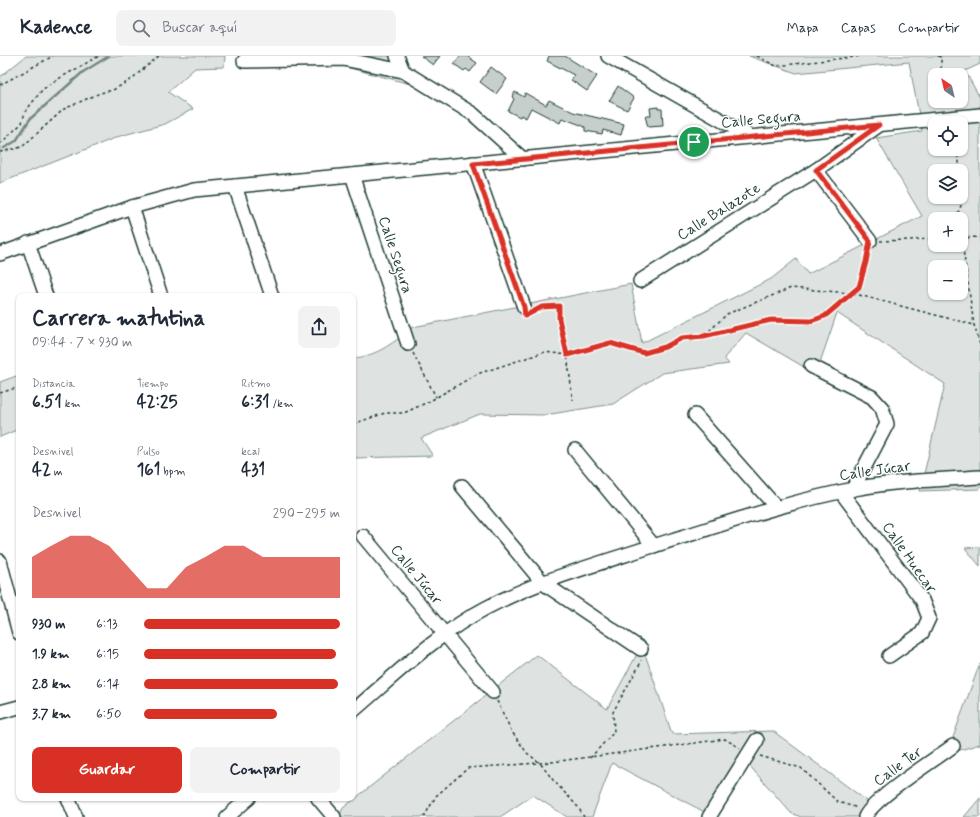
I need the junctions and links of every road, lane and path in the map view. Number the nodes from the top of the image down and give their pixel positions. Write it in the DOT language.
graph roads {
  1 [pos="53,56"];
  2 [pos="99,56"];
  3 [pos="159,56"];
  4 [pos="397,56"];
  5 [pos="608,56"];
  6 [pos="757,56"];
  7 [pos="862,56"];
  8 [pos="938,56"];
  9 [pos="244,61"];
  10 [pos="941,68"];
  11 [pos="403,71"];
  12 [pos="0,85"];
  13 [pos="980,115"];
  14 [pos="879,125"];
  15 [pos="751,137"];
  16 [pos="0,144"];
  17 [pos="0,152"];
  18 [pos="523,159"];
  19 [pos="473,164"];
  20 [pos="816,170"];
  21 [pos="352,175"];
  22 [pos="235,186"];
  23 [pos="132,207"];
  24 [pos="968,237"];
  25 [pos="980,237"];
  26 [pos="928,239"];
  27 [pos="870,241"];
  28 [pos="28,243"];
  29 [pos="963,252"];
  30 [pos="0,254"];
  31 [pos="640,281"];
  32 [pos="45,293"];
  33 [pos="160,293"];
  34 [pos="271,293"];
  35 [pos="851,293"];
  36 [pos="524,307"];
  37 [pos="974,325"];
  38 [pos="704,336"];
  39 [pos="408,344"];
  40 [pos="980,345"];
  41 [pos="567,355"];
  42 [pos="811,366"];
  43 [pos="16,388"];
  44 [pos="0,393"];
  45 [pos="436,397"];
  46 [pos="573,400"];
  47 [pos="696,415"];
  48 [pos="356,423"];
  49 [pos="574,450"];
  50 [pos="980,477"];
  51 [pos="462,486"];
  52 [pos="847,491"];
  53 [pos="776,507"];
  54 [pos="363,536"];
  55 [pos="654,546"];
  56 [pos="0,562"];
  57 [pos="543,582"];
  58 [pos="16,622"];
  59 [pos="444,634"];
  60 [pos="641,649"];
  61 [pos="890,656"];
  62 [pos="493,692"];
  63 [pos="16,708"];
  64 [pos="356,708"];
  65 [pos="0,712"];
  66 [pos="757,740"];
  67 [pos="953,746"];
  68 [pos="749,753"];
  69 [pos="590,758"];
  70 [pos="540,763"];
  71 [pos="69,801"];
  72 [pos="246,801"];
  73 [pos="321,801"];
  74 [pos="866,814"];
  75 [pos="76,817"];
  76 [pos="227,817"];
  77 [pos="334,817"];
  78 [pos="424,817"];
  79 [pos="584,817"];
  80 [pos="709,817"];
  1 -- 12 [label="path"];
  2 -- 16 [label="path"];
  3 -- 17 [label="path"];
  4 -- 11 [label="street"];
  5 -- 15 [label="street"];
  6 -- 7 [label="path"];
  8 -- 10 [label="path"];
  9 -- 11 [label="street"];
  11 -- 18 [label="street"];
  13 -- 14 [label="street, Calle Segura"];
  14 -- 15 [label="street, Calle Segura"];
  14 -- 20 [label="street, Calle Balazote"];
  15 -- 18 [label="street, Calle Segura"];
  18 -- 19 [label="street, Calle Segura"];
  19 -- 21 [label="street, Calle Segura"];
  19 -- 36 [label="street"];
  20 -- 27 [label="street"];
  20 -- 31 [label="street, Calle Balazote"];
  21 -- 22 [label="street, Calle Segura"];
  21 -- 39 [label="street, Calle Segura"];
  22 -- 23 [label="street, Calle Segura"];
  22 -- 34 [label="street"];
  23 -- 28 [label="street, Calle Segura"];
  23 -- 33 [label="street"];
  24 -- 25 [label="path"];
  26 -- 27 [label="path"];
  27 -- 35 [label="path"];
  28 -- 30 [label="street, Calle Segura"];
  28 -- 32 [label="street"];
  29 -- 37 [label="path"];
  35 -- 37 [label="path"];
  35 -- 38 [label="path"];
  35 -- 38 [label="path"];
  36 -- 41 [label="path"];
  37 -- 40 [label="path"];
  38 -- 41 [label="path"];
  39 -- 45 [label="path"];
  41 -- 45 [label="path"];
  41 -- 46 [label="path"];
  42 -- 52 [label="street"];
  43 -- 44 [label="path"];
  45 -- 48 [label="path"];
  47 -- 53 [label="street"];
  49 -- 55 [label="street"];
  50 -- 52 [label="street, Calle Júcar"];
  51 -- 57 [label="street"];
  52 -- 53 [label="street, Calle Júcar"];
  52 -- 61 [label="street, Calle Huecar"];
  53 -- 55 [label="street, Calle Júcar"];
  54 -- 59 [label="street, Calle Júcar"];
  55 -- 57 [label="street, Calle Júcar"];
  56 -- 58 [label="street"];
  57 -- 59 [label="street, Calle Júcar"];
  57 -- 60 [label="street"];
  59 -- 62 [label="street, Calle Júcar"];
  59 -- 64 [label="street, Calle Júcar"];
  60 -- 69 [label="path"];
  62 -- 70 [label="path"];
  63 -- 65 [label="street"];
  66 -- 68 [label="street"];
  67 -- 74 [label="street, Calle Ter"];
  68 -- 69 [label="path"];
  68 -- 74 [label="path"];
  68 -- 80 [label="street"];
  69 -- 70 [label="path"];
  70 -- 78 [label="path"];
  70 -- 79 [label="path"];
  71 -- 75 [label="street"];
  72 -- 76 [label="street"];
  73 -- 77 [label="street"];
}
